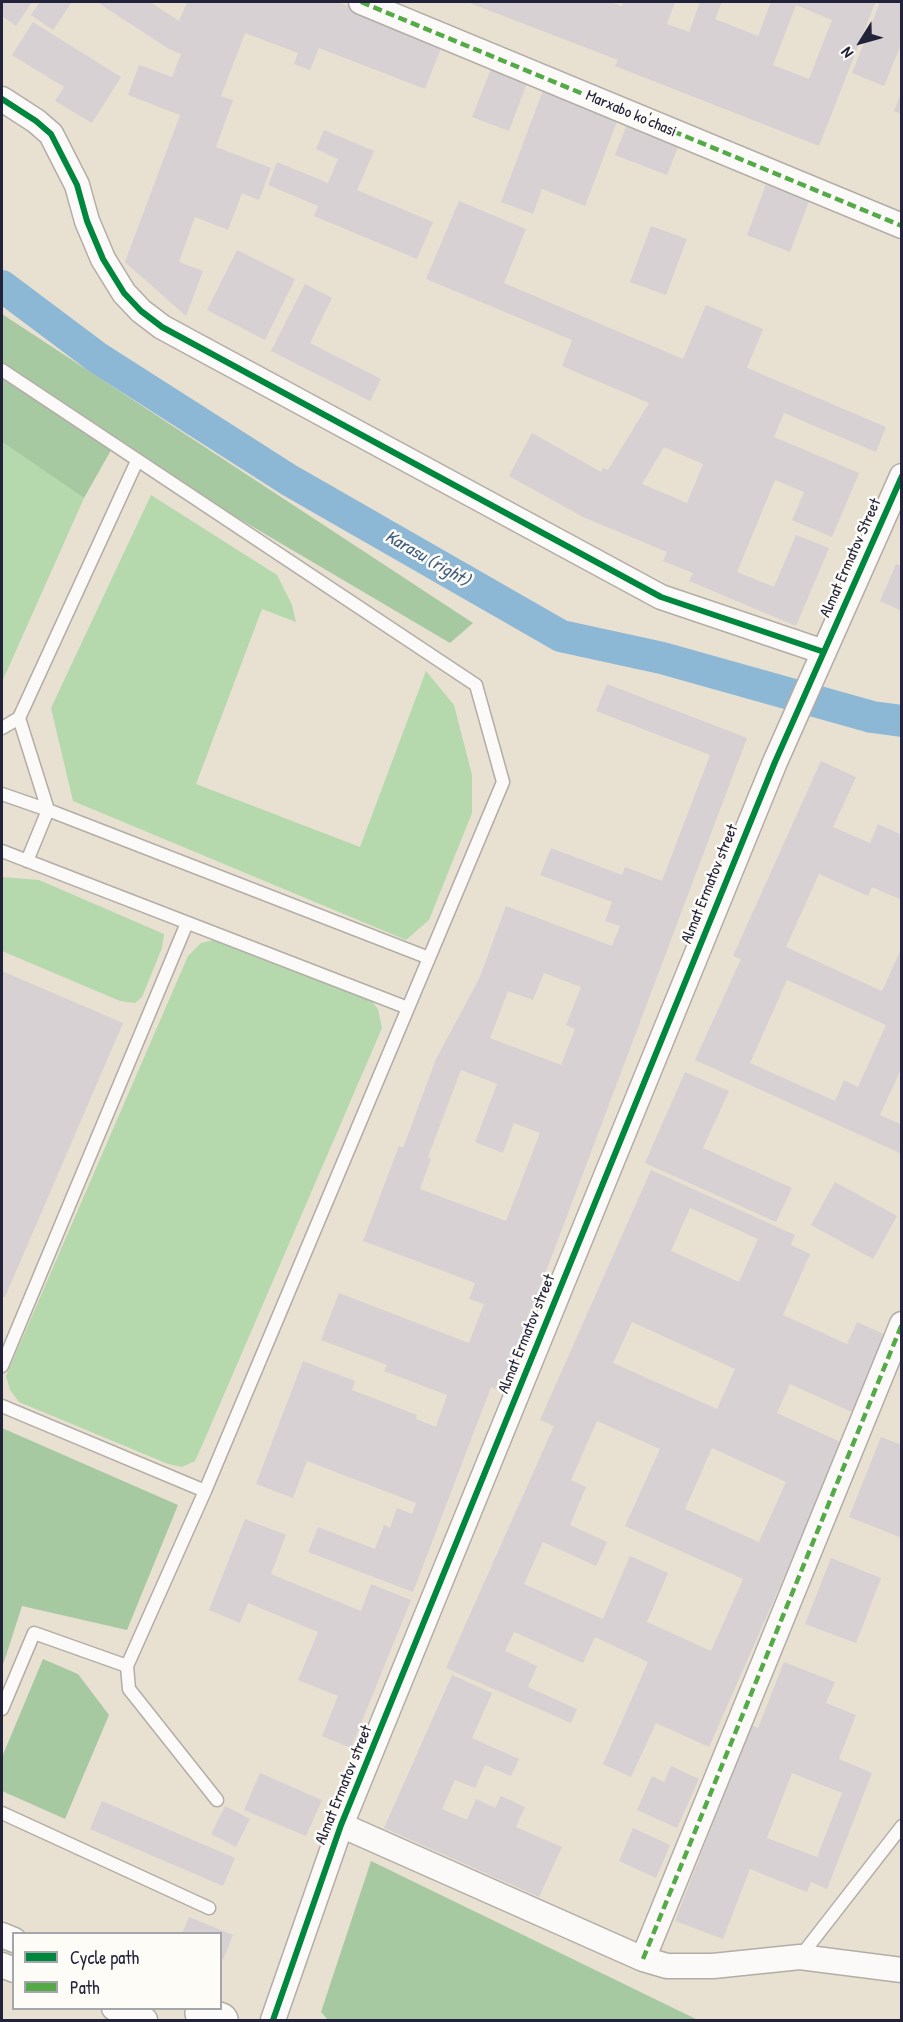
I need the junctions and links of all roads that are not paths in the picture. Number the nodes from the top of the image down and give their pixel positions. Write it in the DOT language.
graph roads {
  1 [pos="361,2"];
  2 [pos="2,99"];
  3 [pos="902,226"];
  4 [pos="2,370"];
  5 [pos="137,460"];
  6 [pos="899,489"];
  7 [pos="821,658"];
  8 [pos="19,718"];
  9 [pos="2,728"];
  10 [pos="2,794"];
  11 [pos="48,810"];
  12 [pos="2,851"];
  13 [pos="27,861"];
  14 [pos="187,923"];
  15 [pos="429,957"];
  16 [pos="408,1008"];
  17 [pos="902,1324"];
  18 [pos="2,1366"];
  19 [pos="2,1406"];
  20 [pos="205,1491"];
  21 [pos="127,1666"];
  22 [pos="2,1710"];
  23 [pos="217,1800"];
  24 [pos="2,1813"];
  25 [pos="341,1825"];
  26 [pos="902,1826"];
  27 [pos="210,1908"];
  28 [pos="801,1957"];
  29 [pos="642,1959"];
  30 [pos="902,1970"];
  31 [pos="119,2010"];
  32 [pos="145,2020"];
  33 [pos="273,2020"];
  1 -- 3 [label="street, Marxabo ko'chasi"];
  2 -- 7 [label="street"];
  4 -- 5 [label="lane"];
  5 -- 8 [label="lane"];
  5 -- 15 [label="lane"];
  6 -- 7 [label="street, Almat Ermatov Street"];
  7 -- 25 [label="street, Almat Ermatov street"];
  8 -- 9 [label="lane"];
  8 -- 11 [label="lane"];
  10 -- 11 [label="lane"];
  11 -- 13 [label="lane"];
  11 -- 15 [label="lane"];
  12 -- 13 [label="lane"];
  13 -- 14 [label="lane"];
  14 -- 16 [label="lane"];
  14 -- 18 [label="lane"];
  15 -- 16 [label="lane"];
  16 -- 20 [label="lane"];
  17 -- 29 [label="street"];
  19 -- 20 [label="lane"];
  20 -- 21 [label="lane"];
  21 -- 22 [label="lane"];
  21 -- 23 [label="lane"];
  24 -- 27 [label="lane"];
  25 -- 29 [label="street"];
  25 -- 33 [label="street, Almat Ermatov street"];
  26 -- 28 [label="lane"];
  28 -- 29 [label="street"];
  28 -- 30 [label="street"];
  31 -- 32 [label="street"];
}
